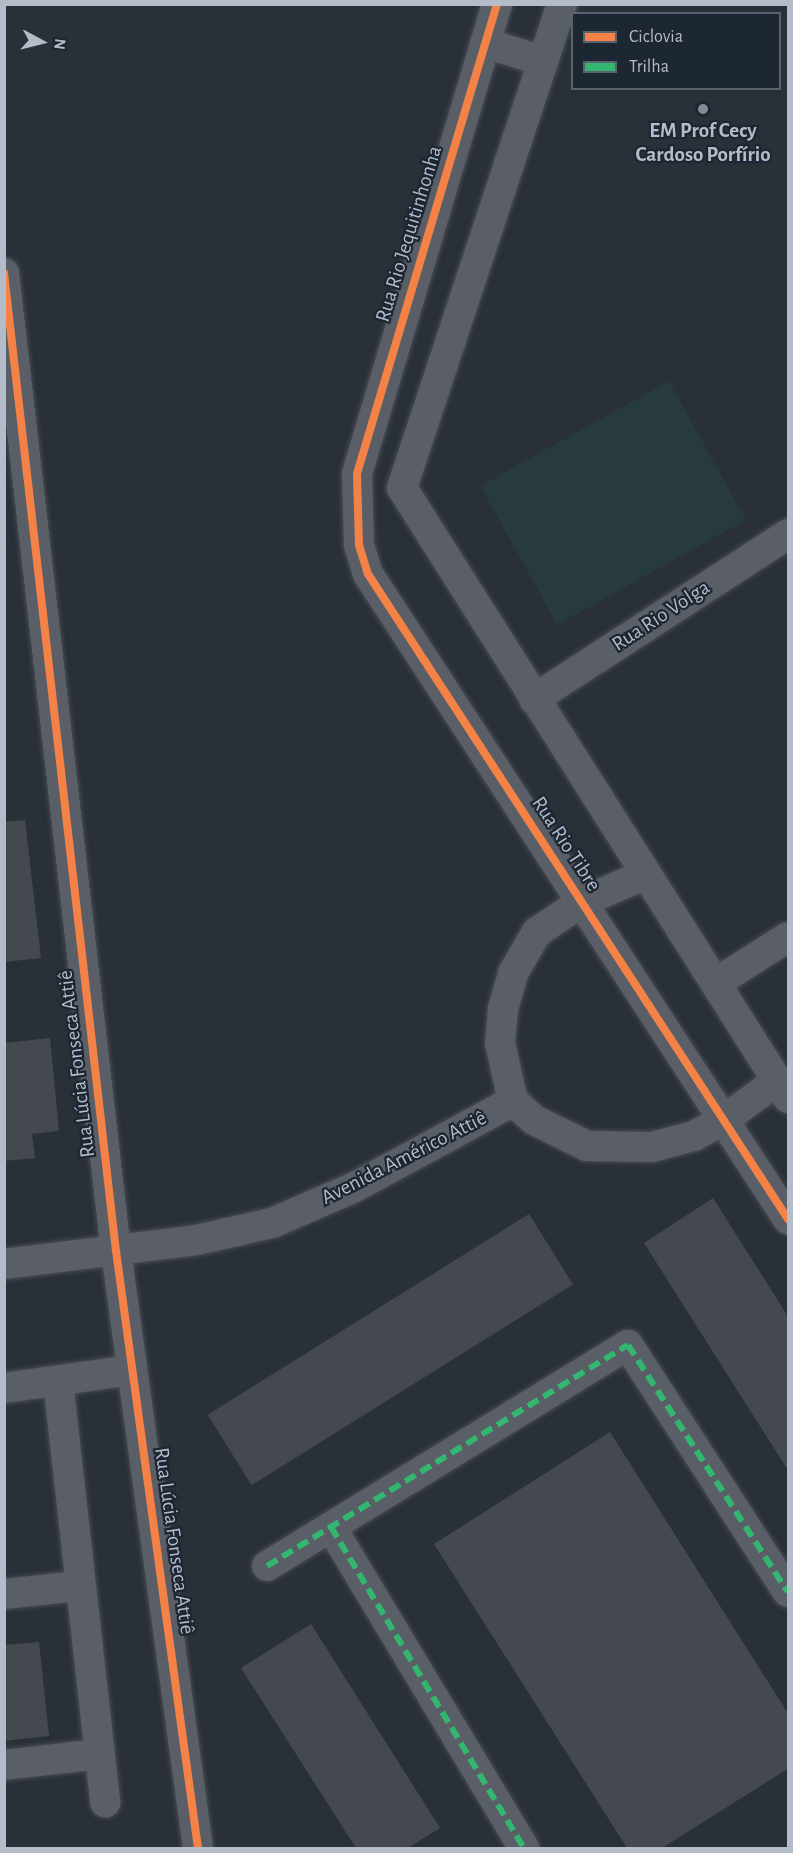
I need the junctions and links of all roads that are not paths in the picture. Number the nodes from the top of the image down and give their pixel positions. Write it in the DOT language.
graph roads {
  1 [pos="497,4"];
  2 [pos="562,4"];
  3 [pos="485,43"];
  4 [pos="543,61"];
  5 [pos="4,273"];
  6 [pos="357,474"];
  7 [pos="402,488"];
  8 [pos="789,534"];
  9 [pos="534,699"];
  10 [pos="646,874"];
  11 [pos="582,902"];
  12 [pos="789,937"];
  13 [pos="716,983"];
  14 [pos="783,1090"];
  15 [pos="513,1101"];
  16 [pos="725,1119"];
  17 [pos="789,1219"];
  18 [pos="116,1251"];
  19 [pos="4,1264"];
  20 [pos="132,1370"];
  21 [pos="58,1381"];
  22 [pos="4,1388"];
  23 [pos="331,1527"];
  24 [pos="267,1566"];
  25 [pos="78,1586"];
  26 [pos="789,1592"];
  27 [pos="4,1594"];
  28 [pos="99,1754"];
  29 [pos="4,1765"];
  30 [pos="105,1802"];
  31 [pos="198,1848"];
  32 [pos="524,1848"];
  1 -- 3 [label="street, Rua Rio Jequitinhonha"];
  2 -- 4 [label="street"];
  3 -- 4 [label="street"];
  3 -- 6 [label="street, Rua Rio Jequitinhonha"];
  4 -- 7 [label="street"];
  5 -- 18 [label="street, Rua Lúcia Fonseca Attiê"];
  6 -- 7 [label="street"];
  6 -- 11 [label="street, Rua Rio Tibre"];
  7 -- 9 [label="street"];
  8 -- 9 [label="street, Rua Rio Volga"];
  9 -- 10 [label="street"];
  10 -- 11 [label="street"];
  10 -- 13 [label="street"];
  11 -- 15 [label="street"];
  11 -- 16 [label="street, Rua Rio Tibre"];
  12 -- 13 [label="street"];
  13 -- 14 [label="street"];
  14 -- 16 [label="street"];
  15 -- 16 [label="street"];
  15 -- 18 [label="street, Avenida Américo Attiê"];
  16 -- 17 [label="street, Rua Rio Tibre"];
  18 -- 19 [label="street, Avenida Américo Attiê"];
  18 -- 20 [label="street, Rua Lúcia Fonseca Attiê"];
  20 -- 21 [label="street"];
  20 -- 31 [label="street, Rua Lúcia Fonseca Attiê"];
  21 -- 22 [label="street"];
  21 -- 25 [label="street"];
  23 -- 24 [label="street"];
  23 -- 26 [label="street"];
  23 -- 32 [label="street"];
  25 -- 27 [label="street"];
  25 -- 28 [label="street"];
  28 -- 29 [label="street"];
  28 -- 30 [label="street"];
}
